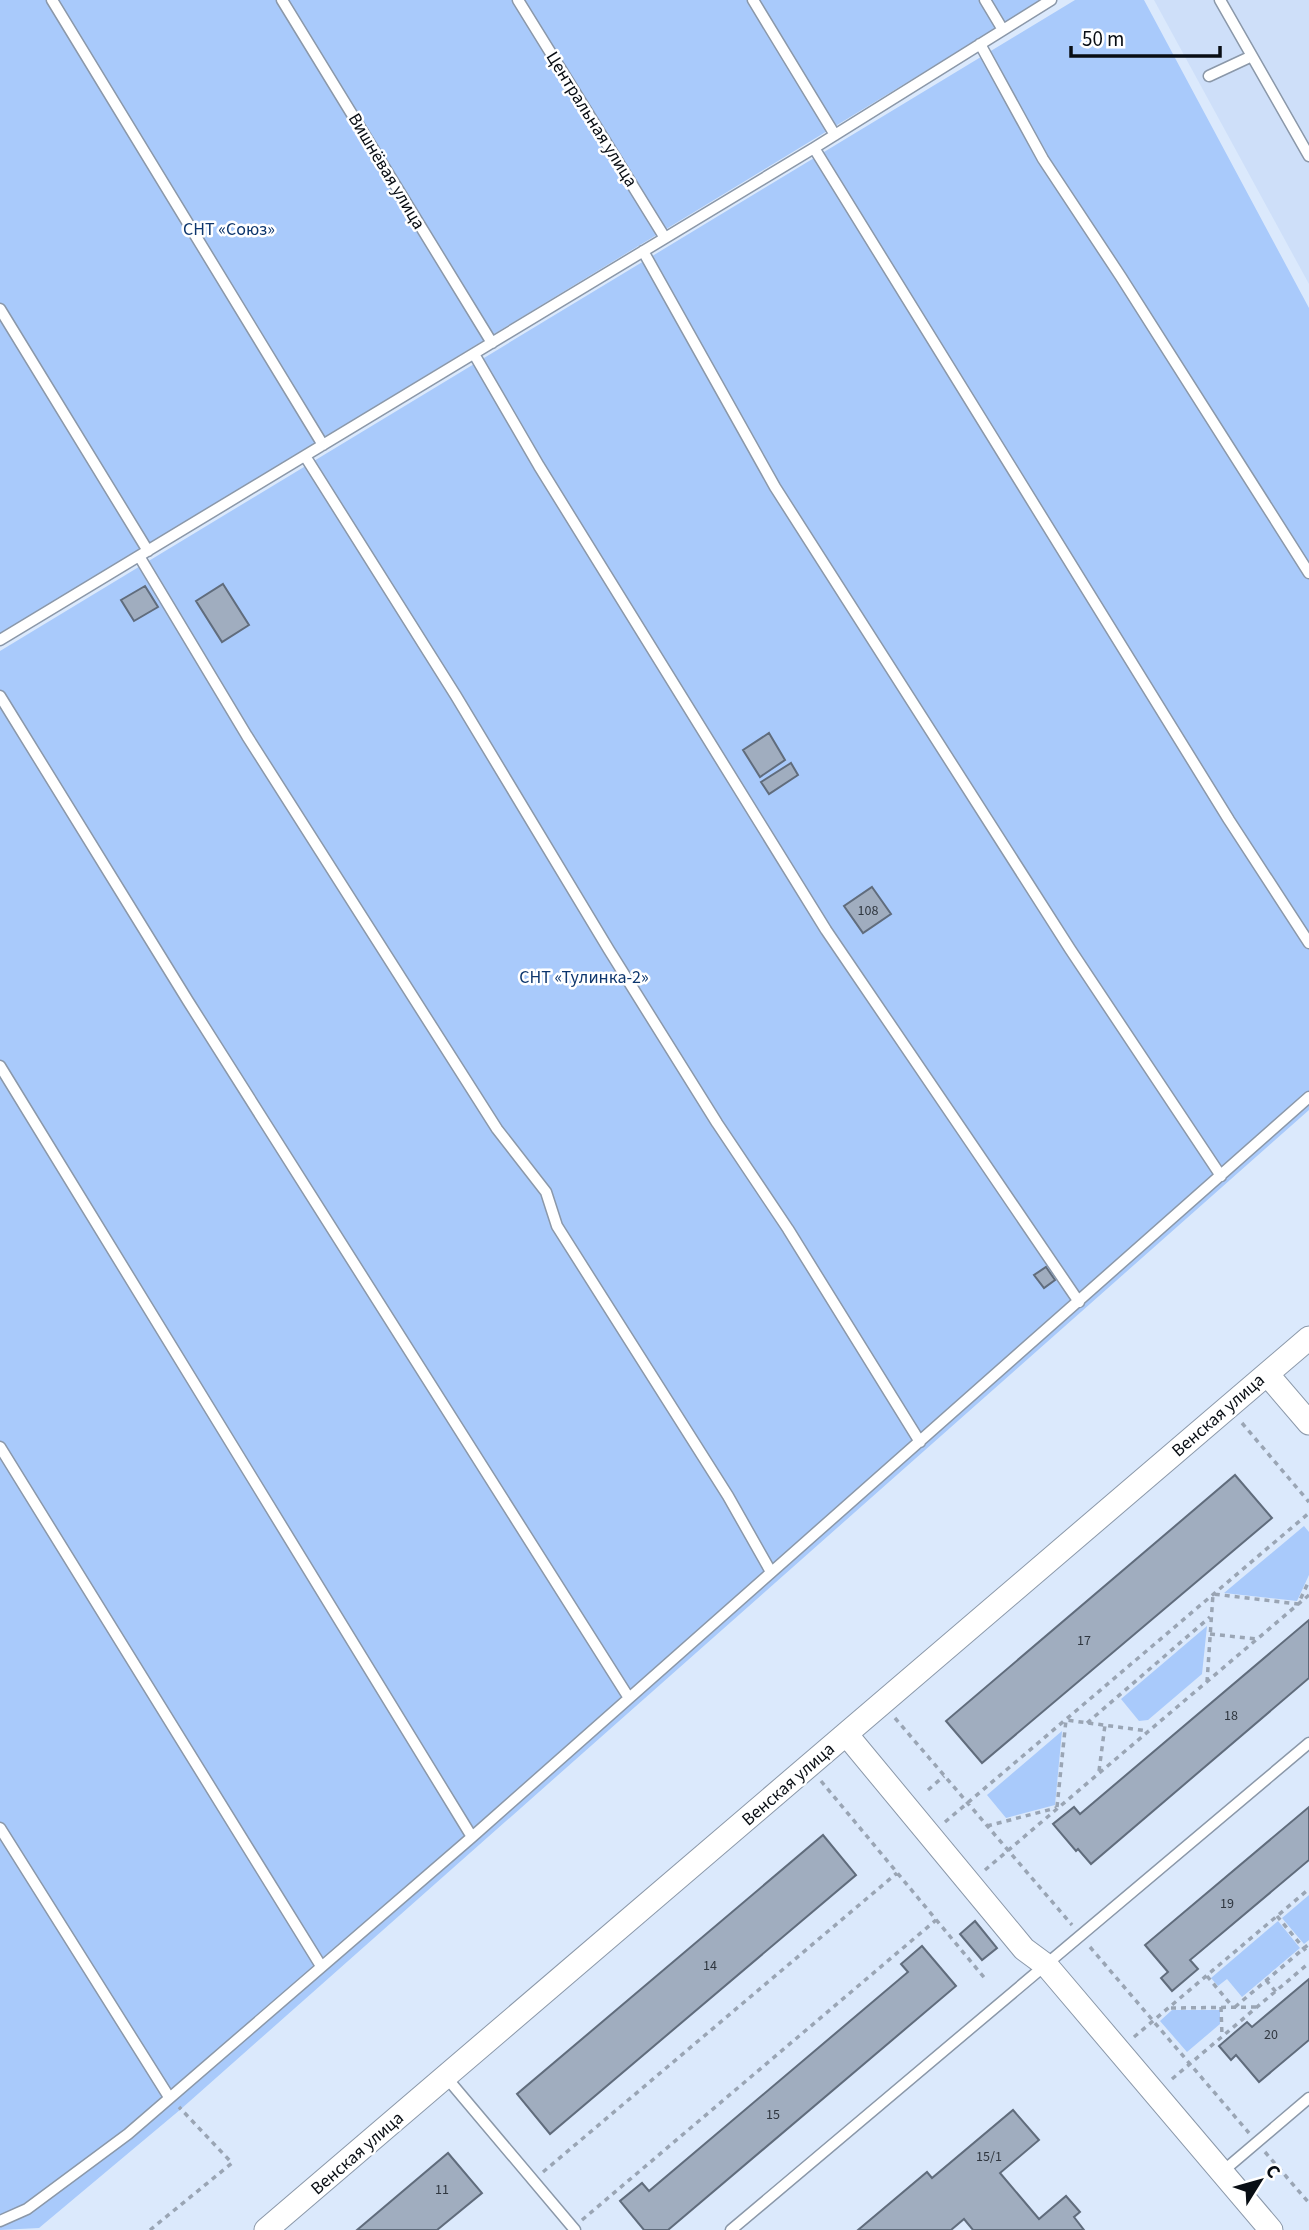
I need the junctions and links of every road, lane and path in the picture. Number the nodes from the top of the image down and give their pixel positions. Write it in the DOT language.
graph roads {
  1 [pos="52,0"];
  2 [pos="282,0"];
  3 [pos="518,0"];
  4 [pos="753,0"];
  5 [pos="985,0"];
  6 [pos="1051,0"];
  7 [pos="1220,0"];
  8 [pos="1003,30"];
  9 [pos="980,44"];
  10 [pos="1252,56"];
  11 [pos="1209,76"];
  12 [pos="835,135"];
  13 [pos="814,148"];
  14 [pos="1309,156"];
  15 [pos="665,238"];
  16 [pos="643,251"];
  17 [pos="0,309"];
  18 [pos="492,343"];
  19 [pos="474,354"];
  20 [pos="323,445"];
  21 [pos="305,456"];
  22 [pos="144,554"];
  23 [pos="1309,573"];
  24 [pos="0,640"];
  25 [pos="0,696"];
  26 [pos="1309,943"];
  27 [pos="0,1066"];
  28 [pos="1309,1097"];
  29 [pos="1221,1176"];
  30 [pos="1079,1302"];
  31 [pos="1309,1338"];
  32 [pos="1267,1374"];
  33 [pos="1228,1407"];
  34 [pos="1309,1423"];
  35 [pos="920,1442"];
  36 [pos="0,1447"];
  37 [pos="1309,1502"];
  38 [pos="1309,1513"];
  39 [pos="771,1572"];
  40 [pos="1309,1581"];
  41 [pos="1213,1594"];
  42 [pos="1309,1595"];
  43 [pos="1298,1604"];
  44 [pos="1212,1616"];
  45 [pos="1210,1634"];
  46 [pos="1257,1639"];
  47 [pos="1207,1682"];
  48 [pos="629,1698"];
  49 [pos="882,1703"];
  50 [pos="1066,1720"];
  51 [pos="1087,1723"];
  52 [pos="1105,1725"];
  53 [pos="1149,1731"];
  54 [pos="846,1734"];
  55 [pos="1309,1744"];
  56 [pos="808,1766"];
  57 [pos="1099,1773"];
  58 [pos="944,1776"];
  59 [pos="928,1790"];
  60 [pos="967,1803"];
  61 [pos="1057,1808"];
  62 [pos="987,1826"];
  63 [pos="0,1828"];
  64 [pos="930,1835"];
  65 [pos="472,1837"];
  66 [pos="1008,1851"];
  67 [pos="897,1873"];
  68 [pos="970,1883"];
  69 [pos="1309,1889"];
  70 [pos="1277,1916"];
  71 [pos="936,1920"];
  72 [pos="1082,1937"];
  73 [pos="1309,1944"];
  74 [pos="1307,1950"];
  75 [pos="1309,1963"];
  76 [pos="321,1966"];
  77 [pos="1047,1966"];
  78 [pos="1206,1976"];
  79 [pos="1266,1980"];
  80 [pos="987,1981"];
  81 [pos="1276,1992"];
  82 [pos="1221,2007"];
  83 [pos="1234,2007"];
  84 [pos="1257,2007"];
  85 [pos="1168,2008"];
  86 [pos="1153,2021"];
  87 [pos="1222,2036"];
  88 [pos="1119,2050"];
  89 [pos="1190,2064"];
  90 [pos="446,2077"];
  91 [pos="1155,2093"];
  92 [pos="169,2097"];
  93 [pos="1309,2098"];
  94 [pos="1257,2142"];
  95 [pos="1222,2172"];
  96 [pos="534,2181"];
  97 [pos="1309,2203"];
  98 [pos="0,2221"];
  99 [pos="574,2229"];
  100 [pos="150,2230"];
  101 [pos="266,2230"];
  102 [pos="731,2230"];
  103 [pos="1271,2230"];
  1 -- 20 [label="lane"];
  2 -- 18 [label="lane, Вишнёвая улица"];
  3 -- 15 [label="lane, Центральная улица"];
  4 -- 12 [label="lane"];
  5 -- 8 [label="lane"];
  6 -- 8 [label="lane"];
  7 -- 10 [label="lane"];
  8 -- 9 [label="lane"];
  9 -- 12 [label="lane"];
  9 -- 23 [label="lane"];
  10 -- 11 [label="lane"];
  10 -- 14 [label="lane"];
  12 -- 13 [label="lane"];
  13 -- 15 [label="lane"];
  13 -- 26 [label="lane"];
  15 -- 16 [label="lane"];
  16 -- 18 [label="lane"];
  16 -- 29 [label="lane"];
  17 -- 22 [label="lane"];
  18 -- 19 [label="lane"];
  19 -- 20 [label="lane"];
  19 -- 30 [label="lane"];
  20 -- 21 [label="lane"];
  21 -- 22 [label="lane"];
  21 -- 35 [label="lane"];
  22 -- 24 [label="lane"];
  22 -- 39 [label="lane"];
  25 -- 48 [label="lane"];
  27 -- 65 [label="lane"];
  28 -- 29 [label="lane"];
  29 -- 30 [label="lane"];
  30 -- 35 [label="lane"];
  31 -- 32 [label="street, Венская улица"];
  32 -- 33 [label="street, Венская улица"];
  32 -- 34 [label="street"];
  33 -- 37 [label="path"];
  33 -- 49 [label="street, Венская улица"];
  35 -- 39 [label="lane"];
  36 -- 76 [label="lane"];
  38 -- 41 [label="path"];
  39 -- 48 [label="lane"];
  40 -- 43 [label="path"];
  41 -- 43 [label="path"];
  41 -- 44 [label="path"];
  41 -- 50 [label="path"];
  42 -- 43 [label="path"];
  43 -- 46 [label="path"];
  44 -- 45 [label="path"];
  44 -- 51 [label="path"];
  45 -- 46 [label="path"];
  45 -- 47 [label="path"];
  46 -- 47 [label="path"];
  47 -- 53 [label="path"];
  48 -- 65 [label="lane"];
  49 -- 54 [label="street, Венская улица"];
  49 -- 58 [label="path"];
  50 -- 51 [label="path"];
  50 -- 60 [label="path"];
  50 -- 61 [label="path"];
  51 -- 52 [label="path"];
  52 -- 53 [label="path"];
  52 -- 57 [label="path"];
  53 -- 57 [label="path"];
  54 -- 56 [label="street, Венская улица"];
  54 -- 64 [label="street"];
  55 -- 72 [label="lane"];
  56 -- 67 [label="path"];
  56 -- 90 [label="street, Венская улица"];
  57 -- 61 [label="path"];
  58 -- 59 [label="path"];
  58 -- 60 [label="path"];
  60 -- 62 [label="path"];
  60 -- 64 [label="path"];
  61 -- 62 [label="path"];
  61 -- 66 [label="path"];
  62 -- 66 [label="path"];
  63 -- 92 [label="lane"];
  64 -- 68 [label="street"];
  65 -- 76 [label="lane"];
  66 -- 68 [label="path"];
  66 -- 72 [label="path"];
  67 -- 71 [label="path"];
  67 -- 96 [label="path"];
  68 -- 77 [label="street"];
  69 -- 70 [label="path"];
  70 -- 74 [label="path"];
  70 -- 78 [label="path"];
  71 -- 80 [label="path"];
  71 -- 99 [label="path"];
  72 -- 77 [label="lane"];
  72 -- 86 [label="path"];
  73 -- 74 [label="path"];
  74 -- 79 [label="path"];
  75 -- 81 [label="path"];
  76 -- 92 [label="lane"];
  77 -- 88 [label="street"];
  77 -- 102 [label="lane"];
  78 -- 83 [label="path"];
  78 -- 85 [label="path"];
  79 -- 81 [label="path"];
  79 -- 83 [label="path"];
  81 -- 84 [label="path"];
  82 -- 83 [label="path"];
  82 -- 85 [label="path"];
  82 -- 87 [label="path"];
  83 -- 84 [label="path"];
  84 -- 87 [label="path"];
  85 -- 86 [label="path"];
  86 -- 88 [label="path"];
  86 -- 89 [label="path"];
  87 -- 89 [label="path"];
  88 -- 91 [label="street"];
  89 -- 91 [label="path"];
  89 -- 94 [label="path"];
  90 -- 96 [label="lane"];
  90 -- 101 [label="street, Венская улица"];
  91 -- 95 [label="street"];
  92 -- 98 [label="lane"];
  92 -- 100 [label="path"];
  93 -- 94 [label="lane"];
  94 -- 95 [label="lane"];
  94 -- 97 [label="path"];
  95 -- 103 [label="street"];
  96 -- 99 [label="lane"];
}
